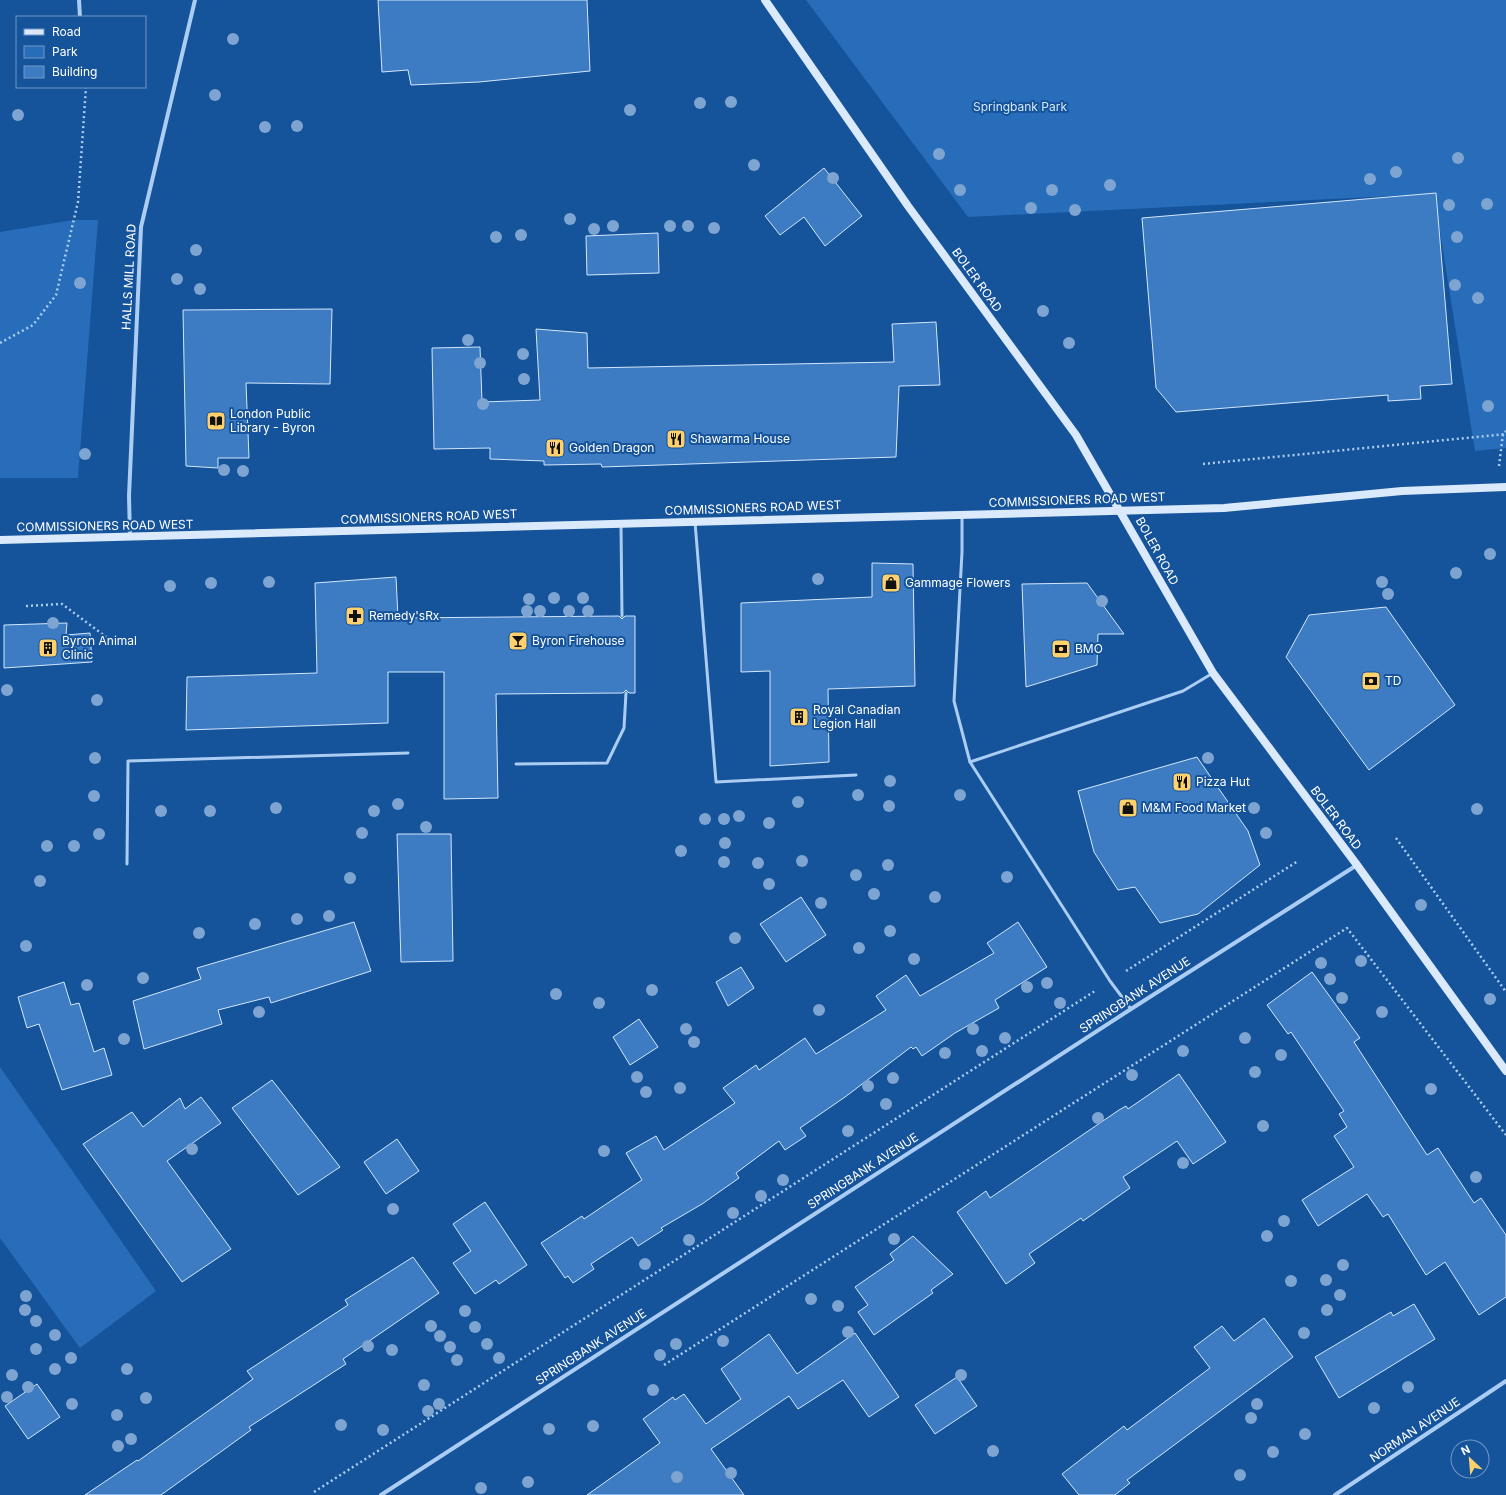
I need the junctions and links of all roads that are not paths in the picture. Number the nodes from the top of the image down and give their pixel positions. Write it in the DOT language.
graph roads {
  1 [pos="79,0"];
  2 [pos="195,0"];
  3 [pos="765,0"];
  4 [pos="80,16"];
  5 [pos="1506,487"];
  6 [pos="1121,511"];
  7 [pos="962,515"];
  8 [pos="695,522"];
  9 [pos="621,524"];
  10 [pos="130,537"];
  11 [pos="0,540"];
  12 [pos="622,616"];
  13 [pos="1213,673"];
  14 [pos="626,693"];
  15 [pos="408,753"];
  16 [pos="970,762"];
  17 [pos="516,764"];
  18 [pos="856,775"];
  19 [pos="127,864"];
  20 [pos="1357,865"];
  21 [pos="1131,1009"];
  22 [pos="1506,1070"];
  23 [pos="1506,1381"];
  24 [pos="381,1495"];
  25 [pos="1335,1495"];
  1 -- 4 [label="street"];
  2 -- 10 [label="street, HALLS MILL ROAD"];
  3 -- 6 [label="main road, BOLER ROAD"];
  5 -- 6 [label="main road, COMMISSIONERS ROAD WEST"];
  6 -- 7 [label="main road, COMMISSIONERS ROAD WEST"];
  6 -- 13 [label="main road, BOLER ROAD"];
  7 -- 8 [label="main road, COMMISSIONERS ROAD WEST"];
  7 -- 16 [label="lane"];
  8 -- 9 [label="main road, COMMISSIONERS ROAD WEST"];
  8 -- 18 [label="lane"];
  9 -- 10 [label="main road, COMMISSIONERS ROAD WEST"];
  9 -- 12 [label="lane"];
  10 -- 11 [label="main road, COMMISSIONERS ROAD WEST"];
  13 -- 16 [label="lane"];
  13 -- 20 [label="main road, BOLER ROAD"];
  14 -- 17 [label="lane"];
  15 -- 19 [label="lane"];
  16 -- 21 [label="lane"];
  20 -- 21 [label="street, SPRINGBANK AVENUE"];
  20 -- 22 [label="main road, BOLER ROAD"];
  21 -- 24 [label="street, SPRINGBANK AVENUE"];
  23 -- 25 [label="street, NORMAN AVENUE"];
}
